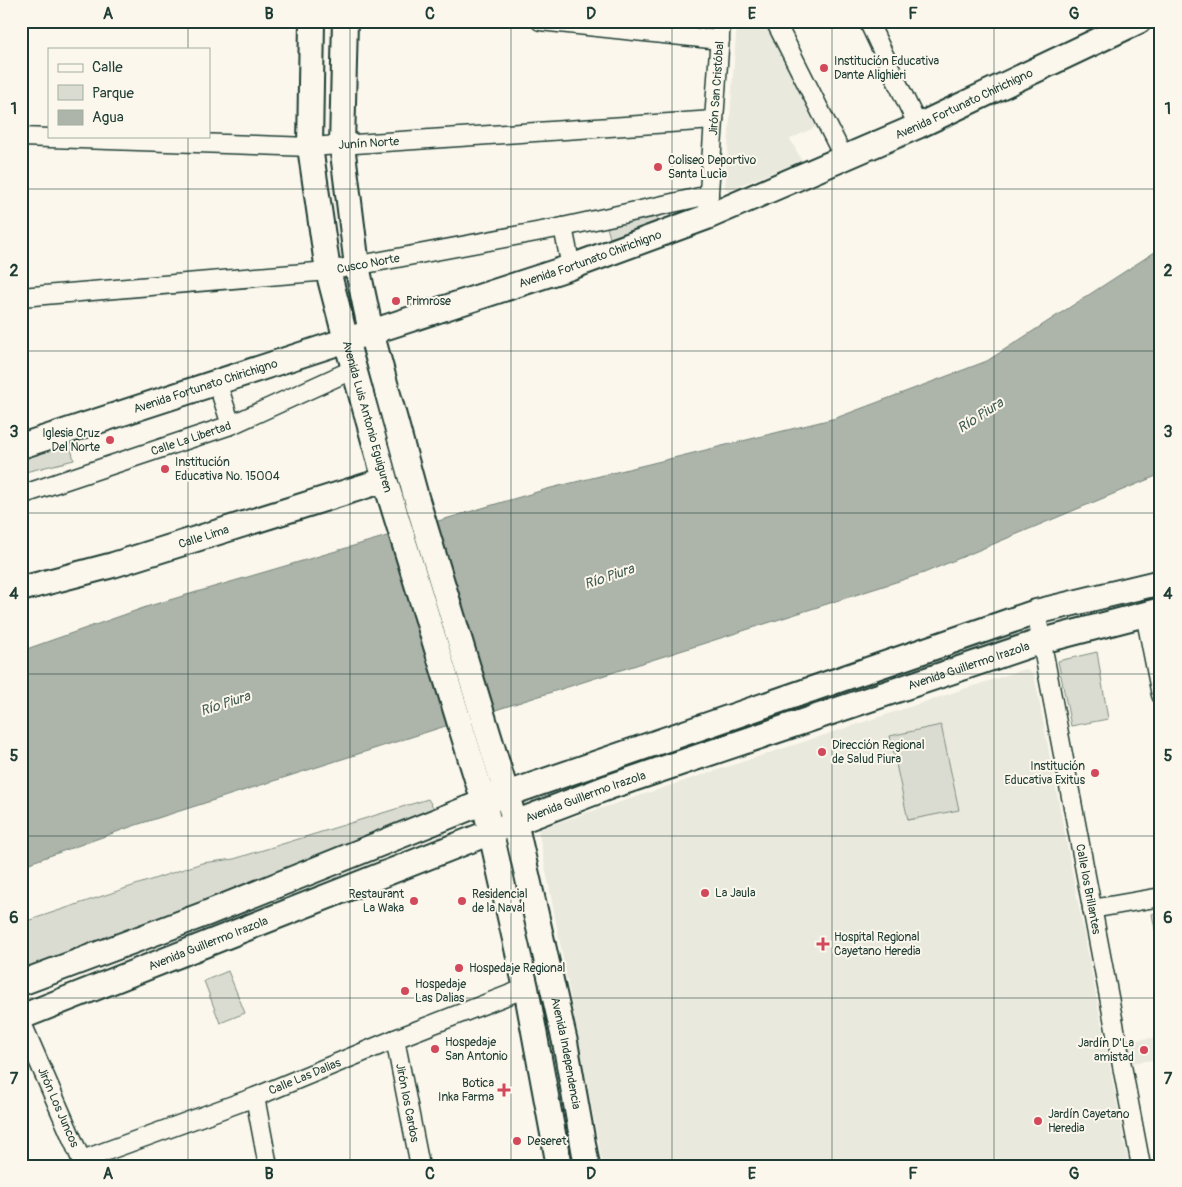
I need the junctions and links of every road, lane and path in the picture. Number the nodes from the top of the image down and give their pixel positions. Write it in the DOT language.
graph roads {
  1 [pos="312,21"];
  2 [pos="345,21"];
  3 [pos="540,21"];
  4 [pos="721,21"];
  5 [pos="775,21"];
  6 [pos="868,21"];
  7 [pos="1139,21"];
  8 [pos="720,40"];
  9 [pos="714,120"];
  10 [pos="918,126"];
  11 [pos="21,137"];
  12 [pos="48,138"];
  13 [pos="50,138"];
  14 [pos="342,145"];
  15 [pos="310,147"];
  16 [pos="844,158"];
  17 [pos="708,206"];
  18 [pos="563,227"];
  19 [pos="357,266"];
  20 [pos="571,267"];
  21 [pos="328,271"];
  22 [pos="21,297"];
  23 [pos="371,332"];
  24 [pos="346,340"];
  25 [pos="354,369"];
  26 [pos="217,382"];
  27 [pos="231,425"];
  28 [pos="21,446"];
  29 [pos="379,482"];
  30 [pos="21,495"];
  31 [pos="1161,582"];
  32 [pos="21,588"];
  33 [pos="1036,612"];
  34 [pos="1153,612"];
  35 [pos="1042,641"];
  36 [pos="1161,695"];
  37 [pos="665,740"];
  38 [pos="673,765"];
  39 [pos="507,795"];
  40 [pos="484,802"];
  41 [pos="515,822"];
  42 [pos="491,832"];
  43 [pos="1161,897"];
  44 [pos="1092,909"];
  45 [pos="21,984"];
  46 [pos="526,988"];
  47 [pos="21,1017"];
  48 [pos="21,1021"];
  49 [pos="396,1039"];
  50 [pos="255,1097"];
  51 [pos="83,1163"];
  52 [pos="268,1166"];
  53 [pos="420,1166"];
  54 [pos="558,1166"];
  55 [pos="587,1166"];
  56 [pos="1142,1166"];
  1 -- 15 [label="main road, Avenida Luis Antonio Eguiguren"];
  2 -- 14 [label="main road, Avenida Luis Antonio Eguiguren"];
  3 -- 8 [label="street"];
  4 -- 8 [label="street, Jirón San Cristóbal"];
  5 -- 16 [label="street"];
  6 -- 10 [label="street"];
  7 -- 10 [label="main road, Avenida Fortunato Chirichigno"];
  8 -- 9 [label="street, Jirón San Cristóbal"];
  9 -- 14 [label="street, Junín Norte"];
  9 -- 17 [label="street, Jirón San Cristóbal"];
  10 -- 16 [label="main road, Avenida Fortunato Chirichigno"];
  11 -- 12 [label="street, Junín Norte"];
  13 -- 15 [label="street, Junín Norte"];
  14 -- 15 [label="street, Junín Norte"];
  14 -- 19 [label="main road, Avenida Luis Antonio Eguiguren"];
  15 -- 21 [label="main road, Avenida Luis Antonio Eguiguren"];
  16 -- 17 [label="main road, Avenida Fortunato Chirichigno"];
  17 -- 18 [label="street, Cusco Norte"];
  17 -- 20 [label="main road, Avenida Fortunato Chirichigno"];
  18 -- 19 [label="street, Cusco Norte"];
  18 -- 20 [label="street"];
  19 -- 21 [label="street, Cusco Norte"];
  19 -- 23 [label="main road, Avenida Luis Antonio Eguiguren"];
  20 -- 23 [label="main road, Avenida Fortunato Chirichigno"];
  21 -- 22 [label="street, Cusco Norte"];
  21 -- 24 [label="main road, Avenida Luis Antonio Eguiguren"];
  23 -- 24 [label="main road, Avenida Fortunato Chirichigno"];
  23 -- 39 [label="main road, Avenida Luis Antonio Eguiguren"];
  24 -- 25 [label="main road, Avenida Luis Antonio Eguiguren"];
  24 -- 26 [label="main road, Avenida Fortunato Chirichigno"];
  25 -- 27 [label="street, Calle La Libertad"];
  25 -- 29 [label="main road, Avenida Luis Antonio Eguiguren"];
  26 -- 27 [label="street"];
  26 -- 28 [label="main road, Avenida Fortunato Chirichigno"];
  27 -- 30 [label="street, Calle La Libertad"];
  29 -- 32 [label="main road, Calle Lima"];
  29 -- 40 [label="main road, Avenida Luis Antonio Eguiguren"];
  31 -- 33 [label="main road"];
  33 -- 35 [label="street, Calle los Brillantes"];
  33 -- 37 [label="main road"];
  34 -- 35 [label="main road, Avenida Guillermo Irazola"];
  34 -- 36 [label="street"];
  35 -- 38 [label="main road, Avenida Guillermo Irazola"];
  35 -- 44 [label="street, Calle los Brillantes"];
  37 -- 38 [label="main road"];
  37 -- 39 [label="main road"];
  38 -- 41 [label="main road, Avenida Guillermo Irazola"];
  39 -- 40 [label="main road"];
  39 -- 41 [label="main road, Avenida Independencia"];
  40 -- 42 [label="main road"];
  40 -- 45 [label="main road"];
  41 -- 42 [label="main road, Avenida Guillermo Irazola"];
  41 -- 55 [label="main road, Avenida Independencia"];
  42 -- 46 [label="main road"];
  42 -- 47 [label="main road, Avenida Guillermo Irazola"];
  43 -- 44 [label="street"];
  44 -- 56 [label="street, Calle los Brillantes"];
  46 -- 49 [label="street, Calle Las Dalias"];
  46 -- 54 [label="main road"];
  48 -- 51 [label="street, Jirón Los Juncos"];
  49 -- 50 [label="street, Calle Las Dalias"];
  49 -- 53 [label="street, Jirón los Cardos"];
  50 -- 51 [label="street, Calle Las Dalias"];
  50 -- 52 [label="street"];
}
